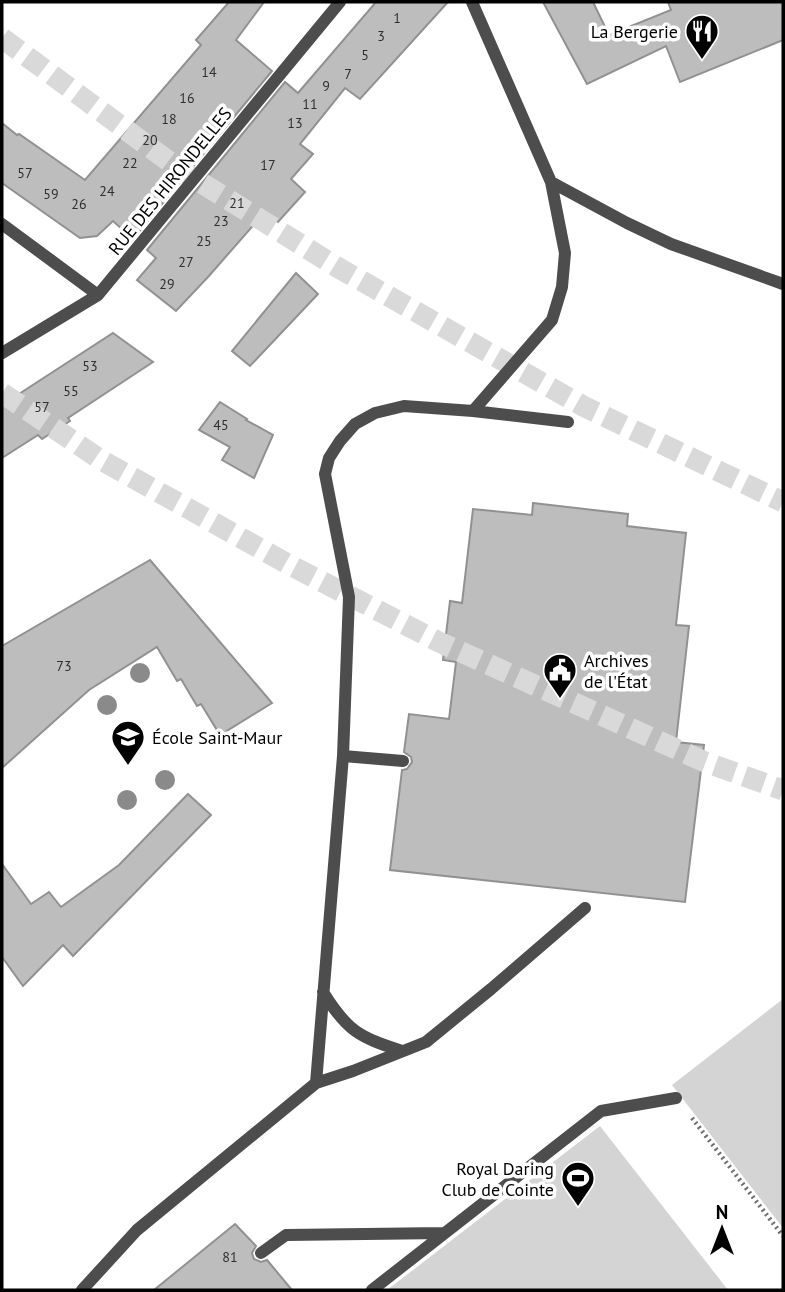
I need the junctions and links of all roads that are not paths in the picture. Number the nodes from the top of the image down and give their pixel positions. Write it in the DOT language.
graph roads {
  1 [pos="340,2"];
  2 [pos="472,2"];
  3 [pos="551,182"];
  4 [pos="2,224"];
  5 [pos="783,284"];
  6 [pos="99,295"];
  7 [pos="2,353"];
  8 [pos="473,411"];
  9 [pos="568,422"];
  10 [pos="343,756"];
  11 [pos="403,761"];
  12 [pos="584,908"];
  13 [pos="323,992"];
  14 [pos="402,1051"];
  15 [pos="316,1083"];
  16 [pos="676,1098"];
  17 [pos="444,1233"];
  18 [pos="261,1253"];
  19 [pos="82,1290"];
  20 [pos="372,1290"];
  1 -- 6 [label="street, RUE DES HIRONDELLES"];
  2 -- 3 [label="street"];
  3 -- 5 [label="street"];
  3 -- 8 [label="street"];
  4 -- 6 [label="street"];
  6 -- 7 [label="street, RUE DES HIRONDELLES"];
  8 -- 9 [label="street"];
  8 -- 10 [label="street"];
  10 -- 11 [label="street"];
  10 -- 13 [label="street"];
  12 -- 14 [label="street"];
  13 -- 14 [label="street"];
  13 -- 15 [label="street"];
  14 -- 15 [label="street"];
  15 -- 19 [label="street"];
  16 -- 17 [label="street"];
  17 -- 18 [label="street"];
  17 -- 20 [label="street"];
}
